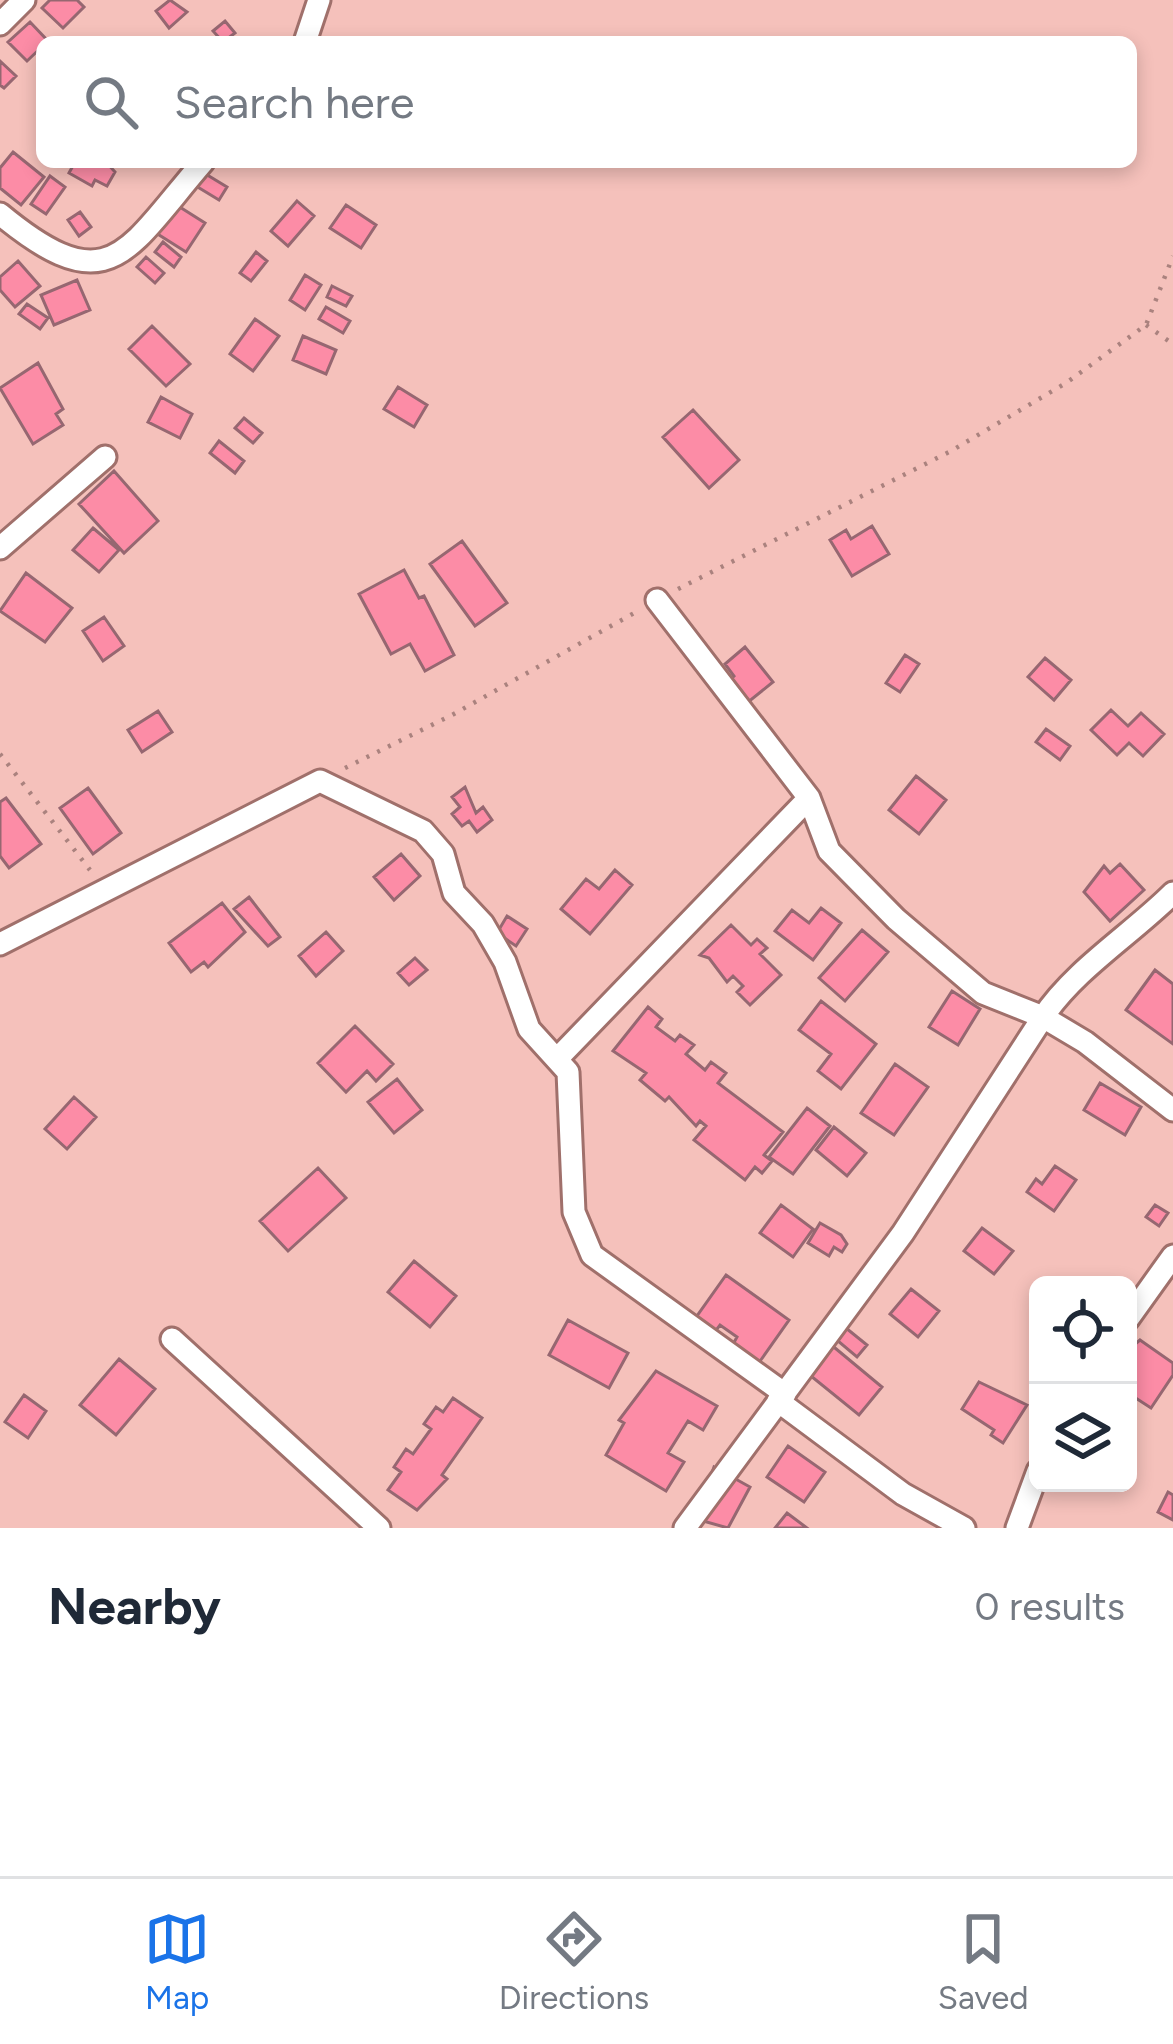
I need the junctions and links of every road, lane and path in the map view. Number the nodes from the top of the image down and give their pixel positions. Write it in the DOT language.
graph roads {
  1 [pos="24,0"];
  2 [pos="319,0"];
  3 [pos="0,24"];
  4 [pos="307,36"];
  5 [pos="198,168"];
  6 [pos="0,214"];
  7 [pos="1173,256"];
  8 [pos="1146,325"];
  9 [pos="1173,344"];
  10 [pos="105,457"];
  11 [pos="0,548"];
  12 [pos="657,600"];
  13 [pos="0,754"];
  14 [pos="320,781"];
  15 [pos="809,798"];
  16 [pos="1173,893"];
  17 [pos="108,894"];
  18 [pos="0,944"];
  19 [pos="1043,1017"];
  20 [pos="557,1059"];
  21 [pos="1173,1110"];
  22 [pos="1173,1256"];
  23 [pos="1137,1306"];
  24 [pos="172,1339"];
  25 [pos="781,1398"];
  26 [pos="1030,1492"];
  27 [pos="379,1528"];
  28 [pos="685,1528"];
  29 [pos="964,1528"];
  30 [pos="1017,1528"];
  1 -- 3 [label="street"];
  2 -- 4 [label="street"];
  5 -- 6 [label="street"];
  7 -- 8 [label="path"];
  8 -- 9 [label="path"];
  8 -- 12 [label="path"];
  10 -- 11 [label="street"];
  12 -- 14 [label="path"];
  12 -- 15 [label="street"];
  13 -- 17 [label="path"];
  14 -- 17 [label="street"];
  14 -- 20 [label="street"];
  15 -- 19 [label="street"];
  15 -- 20 [label="street"];
  16 -- 19 [label="street"];
  17 -- 18 [label="street"];
  19 -- 21 [label="street"];
  19 -- 25 [label="street"];
  20 -- 25 [label="street"];
  22 -- 23 [label="street"];
  24 -- 27 [label="street"];
  25 -- 28 [label="street"];
  25 -- 29 [label="street"];
  26 -- 30 [label="street"];
}
